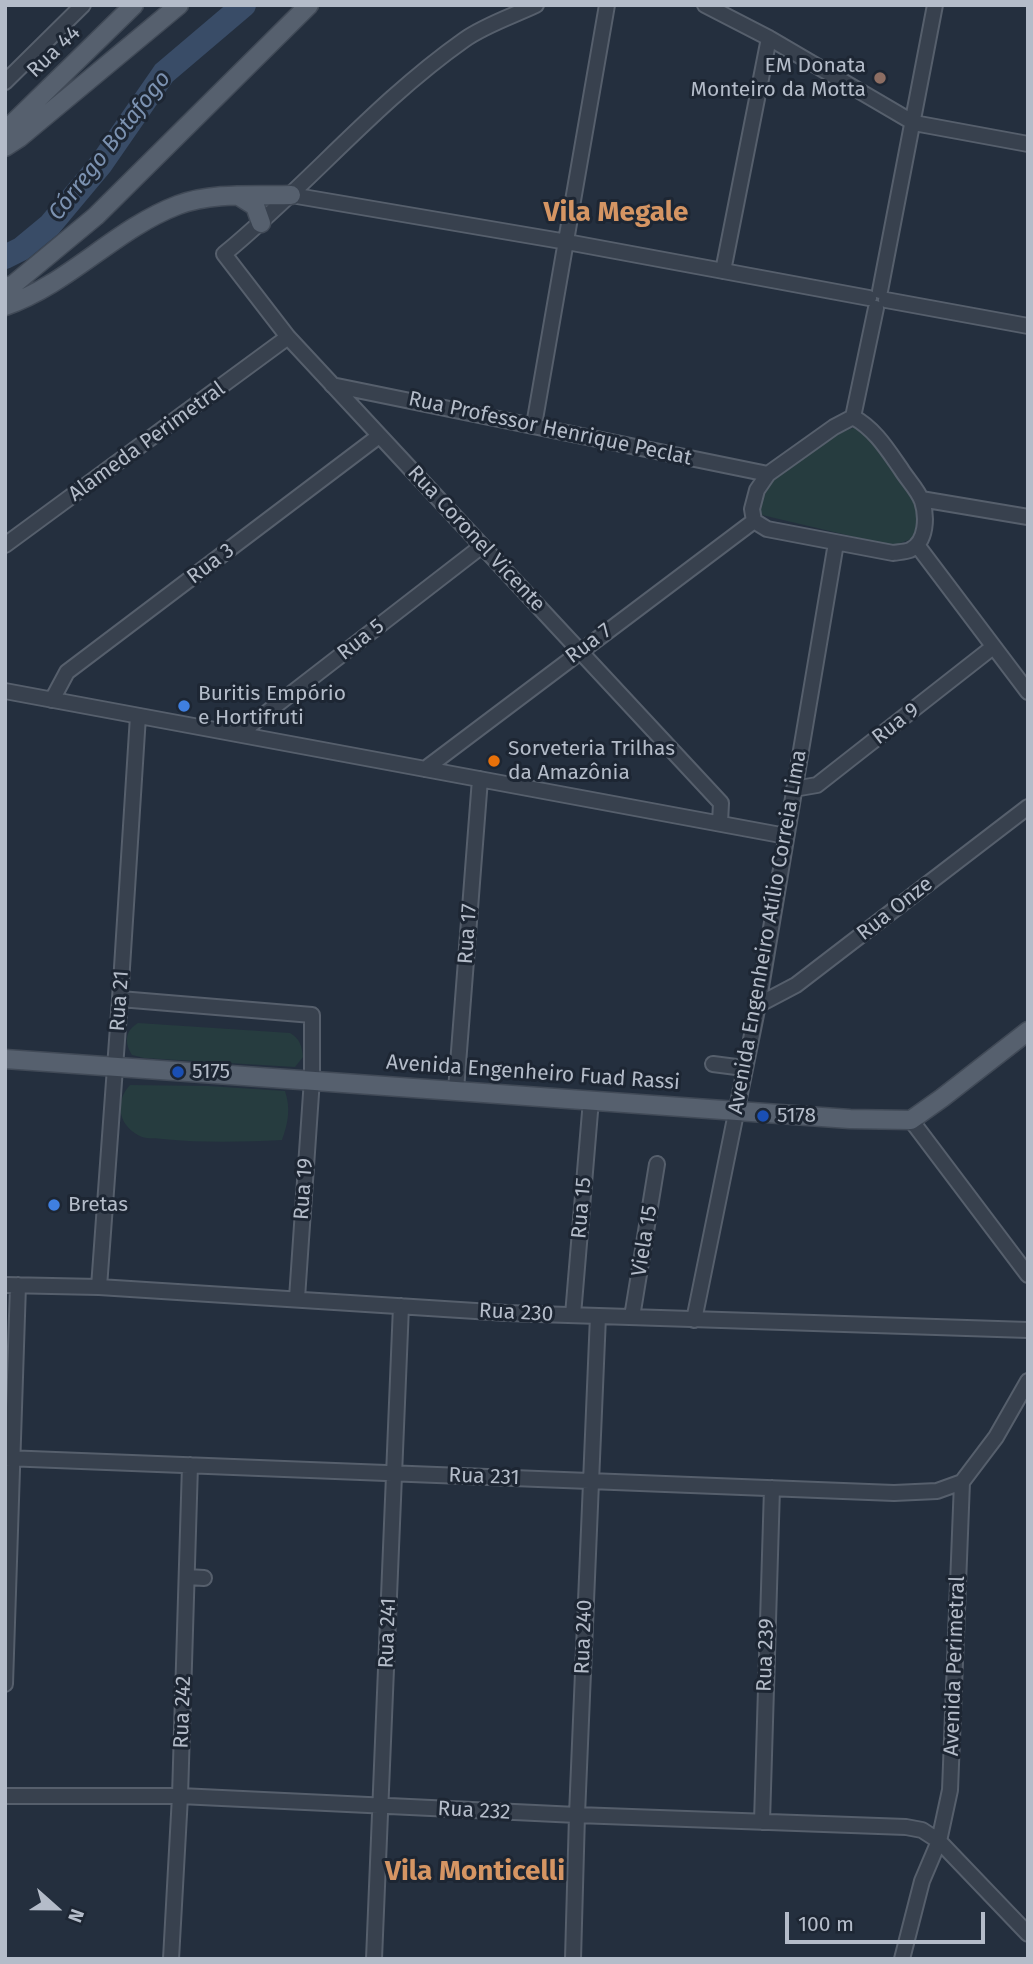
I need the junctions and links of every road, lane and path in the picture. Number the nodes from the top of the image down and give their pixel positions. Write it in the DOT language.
graph roads {
  1 [pos="83,5"];
  2 [pos="134,5"];
  3 [pos="179,5"];
  4 [pos="309,5"];
  5 [pos="536,5"];
  6 [pos="607,5"];
  7 [pos="705,5"];
  8 [pos="935,5"];
  9 [pos="769,38"];
  10 [pos="5,82"];
  11 [pos="914,123"];
  12 [pos="5,131"];
  13 [pos="1028,144"];
  14 [pos="5,146"];
  15 [pos="291,195"];
  16 [pos="239,196"];
  17 [pos="261,223"];
  18 [pos="567,242"];
  19 [pos="723,271"];
  20 [pos="5,288"];
  21 [pos="877,299"];
  22 [pos="5,306"];
  23 [pos="1028,326"];
  24 [pos="288,337"];
  25 [pos="332,385"];
  26 [pos="853,417"];
  27 [pos="534,425"];
  28 [pos="380,436"];
  29 [pos="768,474"];
  30 [pos="921,499"];
  31 [pos="1028,517"];
  32 [pos="754,521"];
  33 [pos="836,543"];
  34 [pos="5,545"];
  35 [pos="917,545"];
  36 [pos="482,546"];
  37 [pos="993,647"];
  38 [pos="580,651"];
  39 [pos="5,691"];
  40 [pos="1028,692"];
  41 [pos="52,700"];
  42 [pos="138,716"];
  43 [pos="239,734"];
  44 [pos="425,769"];
  45 [pos="480,779"];
  46 [pos="794,789"];
  47 [pos="1028,807"];
  48 [pos="720,823"];
  49 [pos="786,835"];
  50 [pos="120,999"];
  51 [pos="758,1005"];
  52 [pos="1028,1031"];
  53 [pos="5,1059"];
  54 [pos="713,1065"];
  55 [pos="114,1066"];
  56 [pos="744,1068"];
  57 [pos="312,1079"];
  58 [pos="456,1090"];
  59 [pos="591,1100"];
  60 [pos="736,1110"];
  61 [pos="911,1120"];
  62 [pos="657,1164"];
  63 [pos="1023,1256"];
  64 [pos="1028,1275"];
  65 [pos="12,1285"];
  66 [pos="99,1287"];
  67 [pos="297,1298"];
  68 [pos="401,1307"];
  69 [pos="573,1315"];
  70 [pos="598,1316"];
  71 [pos="1028,1316"];
  72 [pos="632,1317"];
  73 [pos="694,1320"];
  74 [pos="1022,1330"];
  75 [pos="1028,1381"];
  76 [pos="9,1458"];
  77 [pos="190,1465"];
  78 [pos="394,1473"];
  79 [pos="591,1481"];
  80 [pos="962,1482"];
  81 [pos="772,1488"];
  82 [pos="187,1577"];
  83 [pos="204,1578"];
  84 [pos="6,1632"];
  85 [pos="5,1684"];
  86 [pos="5,1796"];
  87 [pos="180,1796"];
  88 [pos="382,1807"];
  89 [pos="577,1815"];
  90 [pos="762,1822"];
  91 [pos="939,1841"];
  92 [pos="1028,1934"];
  93 [pos="171,1959"];
  94 [pos="374,1959"];
  95 [pos="573,1959"];
  96 [pos="902,1959"];
  1 -- 10 [label="street"];
  2 -- 12 [label="main road, Rua 44"];
  3 -- 14 [label="main road"];
  4 -- 20 [label="main road"];
  5 -- 15 [label="street"];
  6 -- 18 [label="street"];
  7 -- 9 [label="street"];
  8 -- 11 [label="street"];
  9 -- 11 [label="street"];
  9 -- 19 [label="street"];
  11 -- 13 [label="street"];
  11 -- 21 [label="street"];
  15 -- 16 [label="main road"];
  15 -- 17 [label="street"];
  15 -- 18 [label="street"];
  16 -- 17 [label="main road"];
  16 -- 22 [label="main road"];
  17 -- 24 [label="street, Rua Coronel Vicente"];
  18 -- 19 [label="street"];
  18 -- 27 [label="street"];
  19 -- 21 [label="street"];
  21 -- 23 [label="street"];
  21 -- 26 [label="street"];
  24 -- 25 [label="street, Rua Coronel Vicente"];
  24 -- 34 [label="street, Alameda Perimetral"];
  25 -- 27 [label="street, Rua Professor Henrique Peclat"];
  25 -- 28 [label="street, Rua Coronel Vicente"];
  26 -- 29 [label="street"];
  26 -- 30 [label="street"];
  27 -- 29 [label="street, Rua Professor Henrique Peclat"];
  28 -- 36 [label="street, Rua Coronel Vicente"];
  28 -- 41 [label="street, Rua 3"];
  29 -- 32 [label="street"];
  30 -- 31 [label="street"];
  30 -- 35 [label="street"];
  32 -- 33 [label="street"];
  32 -- 38 [label="street, Rua 7"];
  33 -- 35 [label="street"];
  33 -- 46 [label="street, Avenida Engenheiro Atílio Correia Lima"];
  35 -- 37 [label="street"];
  36 -- 38 [label="street, Rua Coronel Vicente"];
  36 -- 43 [label="street, Rua 5"];
  37 -- 40 [label="street"];
  37 -- 46 [label="street, Rua 9"];
  38 -- 44 [label="street, Rua 7"];
  38 -- 48 [label="street, Rua Coronel Vicente"];
  39 -- 41 [label="street"];
  41 -- 42 [label="street"];
  42 -- 43 [label="street"];
  42 -- 50 [label="street, Rua 21"];
  43 -- 44 [label="street"];
  44 -- 45 [label="street"];
  45 -- 48 [label="street"];
  45 -- 58 [label="street, Rua 17"];
  46 -- 49 [label="street, Avenida Engenheiro Atílio Correia Lima"];
  47 -- 51 [label="street, Rua Onze"];
  48 -- 49 [label="street"];
  49 -- 51 [label="street, Avenida Engenheiro Atílio Correia Lima"];
  50 -- 55 [label="street, Rua 21"];
  50 -- 57 [label="street, Rua 19"];
  51 -- 56 [label="street, Avenida Engenheiro Atílio Correia Lima"];
  52 -- 61 [label="main road"];
  53 -- 55 [label="main road, Avenida Engenheiro Fuad Rassi"];
  54 -- 56 [label="street"];
  55 -- 57 [label="main road, Avenida Engenheiro Fuad Rassi"];
  55 -- 66 [label="street, Rua 21"];
  56 -- 60 [label="street, Avenida Engenheiro Atílio Correia Lima"];
  57 -- 58 [label="main road, Avenida Engenheiro Fuad Rassi"];
  57 -- 67 [label="street, Rua 19"];
  58 -- 59 [label="main road, Avenida Engenheiro Fuad Rassi"];
  59 -- 60 [label="main road, Avenida Engenheiro Fuad Rassi"];
  59 -- 69 [label="street, Rua 15"];
  60 -- 61 [label="main road, Avenida Engenheiro Fuad Rassi"];
  60 -- 73 [label="street, Avenida Engenheiro Atílio Correia Lima"];
  61 -- 63 [label="street"];
  62 -- 72 [label="street, Viela 15"];
  63 -- 64 [label="street"];
  65 -- 66 [label="street, Rua 230"];
  65 -- 76 [label="street"];
  66 -- 67 [label="street, Rua 230"];
  67 -- 68 [label="street, Rua 230"];
  68 -- 69 [label="street, Rua 230"];
  68 -- 78 [label="street, Rua 241"];
  69 -- 70 [label="street, Rua 230"];
  70 -- 72 [label="street, Rua 230"];
  70 -- 79 [label="street, Rua 240"];
  71 -- 74 [label="street"];
  72 -- 73 [label="street, Rua 230"];
  73 -- 74 [label="street, Rua 230"];
  75 -- 80 [label="street"];
  76 -- 77 [label="street, Rua 231"];
  76 -- 84 [label="street"];
  77 -- 78 [label="street, Rua 231"];
  77 -- 82 [label="street, Rua 242"];
  78 -- 79 [label="street, Rua 231"];
  78 -- 88 [label="street, Rua 241"];
  79 -- 81 [label="street, Rua 231"];
  79 -- 89 [label="street, Rua 240"];
  80 -- 81 [label="street, Rua 231"];
  80 -- 91 [label="street, Avenida Perimetral"];
  81 -- 90 [label="street, Rua 239"];
  82 -- 83 [label="street"];
  82 -- 87 [label="street, Rua 242"];
  84 -- 85 [label="street"];
  86 -- 87 [label="street, Rua 232"];
  87 -- 88 [label="street, Rua 232"];
  87 -- 93 [label="street, Rua 242"];
  88 -- 89 [label="street, Rua 232"];
  88 -- 94 [label="street, Rua 241"];
  89 -- 90 [label="street, Rua 232"];
  89 -- 95 [label="street, Rua 240"];
  90 -- 91 [label="street, Rua 232"];
  91 -- 92 [label="street"];
  91 -- 96 [label="street, Avenida Perimetral"];
}
